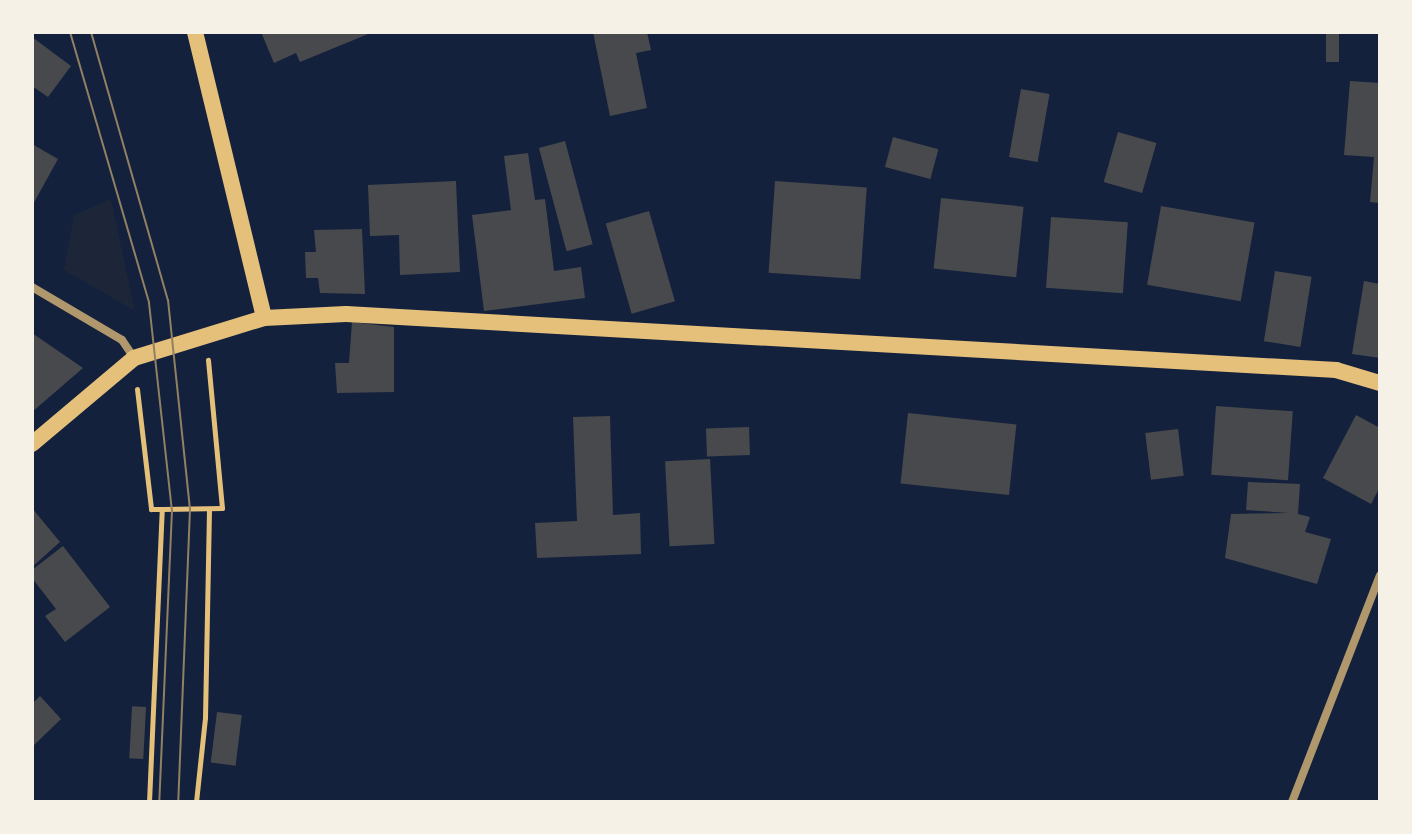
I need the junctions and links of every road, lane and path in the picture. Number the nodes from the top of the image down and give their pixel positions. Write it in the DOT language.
graph roads {
  1 [pos="195,32"];
  2 [pos="32,287"];
  3 [pos="264,318"];
  4 [pos="137,357"];
  5 [pos="1380,383"];
  6 [pos="210,386"];
  7 [pos="141,403"];
  8 [pos="32,444"];
  9 [pos="162,509"];
  10 [pos="209,511"];
  11 [pos="1380,575"];
  12 [pos="149,802"];
  13 [pos="196,802"];
  14 [pos="1292,802"];
  1 -- 3 [label="main road"];
  2 -- 4 [label="street"];
  3 -- 4 [label="main road"];
  3 -- 5 [label="main road"];
  4 -- 8 [label="main road"];
  6 -- 10 [label="path"];
  7 -- 9 [label="path"];
  9 -- 10 [label="path"];
  9 -- 12 [label="path"];
  10 -- 13 [label="path"];
  11 -- 14 [label="street"];
}
